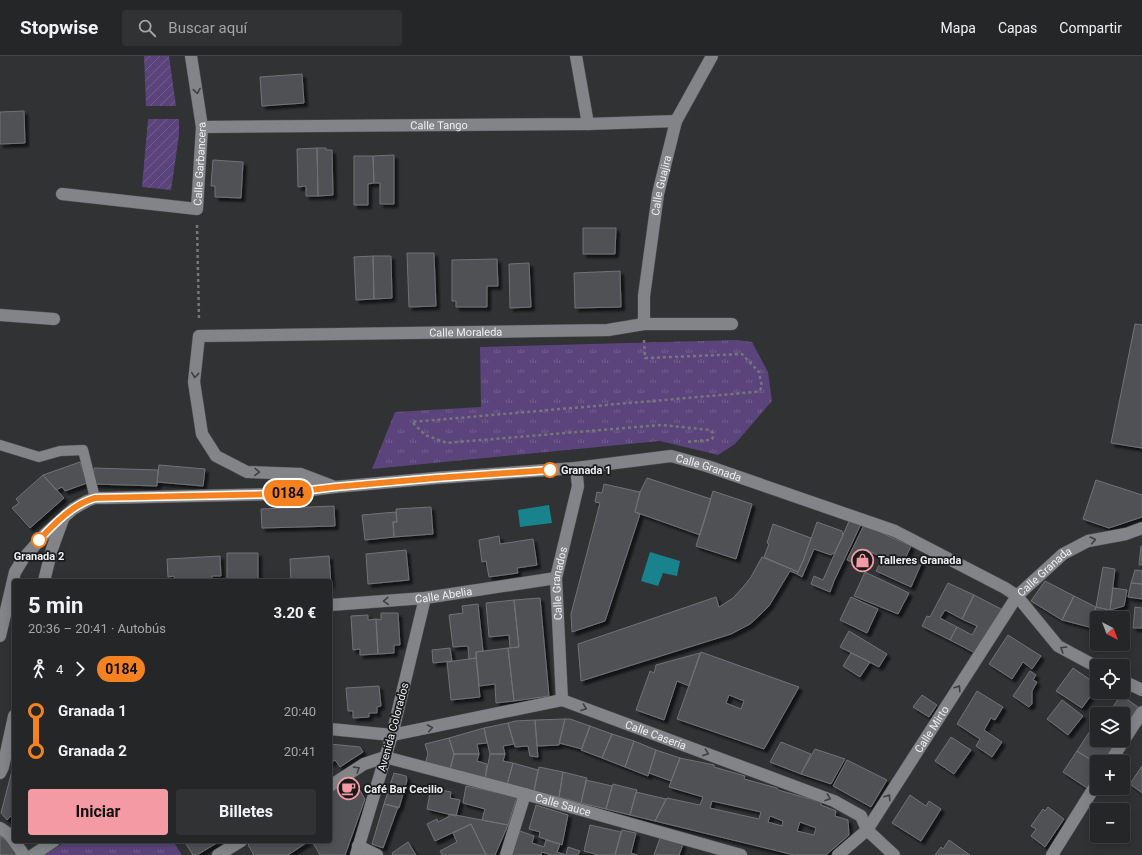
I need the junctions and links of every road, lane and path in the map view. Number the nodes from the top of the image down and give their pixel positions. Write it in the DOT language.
graph roads {
  1 [pos="191,56"];
  2 [pos="576,56"];
  3 [pos="712,56"];
  4 [pos="676,121"];
  5 [pos="588,124"];
  6 [pos="202,127"];
  7 [pos="62,194"];
  8 [pos="197,209"];
  9 [pos="0,315"];
  10 [pos="54,319"];
  11 [pos="644,324"];
  12 [pos="732,324"];
  13 [pos="199,336"];
  14 [pos="644,342"];
  15 [pos="0,445"];
  16 [pos="671,456"];
  17 [pos="576,468"];
  18 [pos="335,487"];
  19 [pos="95,498"];
  20 [pos="64,516"];
  21 [pos="1142,528"];
  22 [pos="556,578"];
  23 [pos="13,579"];
  24 [pos="44,579"];
  25 [pos="12,585"];
  26 [pos="1017,596"];
  27 [pos="425,598"];
  28 [pos="332,605"];
  29 [pos="0,636"];
  30 [pos="1090,663"];
  31 [pos="1130,684"];
  32 [pos="1142,690"];
  33 [pos="562,700"];
  34 [pos="1142,712"];
  35 [pos="12,725"];
  36 [pos="332,729"];
  37 [pos="392,735"];
  38 [pos="1114,755"];
  39 [pos="385,757"];
  40 [pos="0,773"];
  41 [pos="332,785"];
  42 [pos="524,794"];
  43 [pos="1090,794"];
  44 [pos="0,828"];
  45 [pos="867,830"];
  46 [pos="12,838"];
  47 [pos="15,843"];
  48 [pos="51,843"];
  49 [pos="238,843"];
  50 [pos="357,850"];
  51 [pos="24,855"];
  52 [pos="32,855"];
  53 [pos="218,855"];
  54 [pos="377,855"];
  55 [pos="506,855"];
  56 [pos="741,855"];
  57 [pos="838,855"];
  58 [pos="894,855"];
  59 [pos="1052,855"];
  1 -- 6 [label="street, Calle Garbancera, one-way"];
  2 -- 5 [label="street"];
  3 -- 4 [label="street, Calle Guajira"];
  4 -- 5 [label="street, Calle Tango"];
  4 -- 11 [label="street, Calle Guajira"];
  5 -- 6 [label="street, Calle Tango"];
  6 -- 8 [label="street, Calle Garbancera"];
  7 -- 8 [label="street, Calle Garbancera"];
  8 -- 13 [label="path"];
  9 -- 10 [label="street"];
  11 -- 12 [label="street, Calle Moraleda"];
  11 -- 13 [label="street, Calle Moraleda"];
  13 -- 18 [label="street, one-way"];
  14 -- 16 [label="path"];
  15 -- 19 [label="lane"];
  16 -- 17 [label="street, Calle Granada"];
  16 -- 26 [label="street, Calle Granada"];
  17 -- 18 [label="street, Calle Granada"];
  17 -- 22 [label="street, Calle Granados"];
  18 -- 19 [label="street, Calle Granada"];
  19 -- 20 [label="street, Calle Granada"];
  20 -- 23 [label="street, Calle Granada"];
  20 -- 24 [label="street"];
  26 -- 21 [label="street, Calle Granada, one-way"];
  22 -- 27 [label="street, Calle Abelia"];
  22 -- 33 [label="street, Calle Granados"];
  25 -- 29 [label="street, Calle Granada"];
  30 -- 26 [label="street, one-way"];
  45 -- 26 [label="street, Calle Mirto, one-way"];
  27 -- 28 [label="street, Calle Abelia, one-way"];
  27 -- 37 [label="street, Avenida Colorados"];
  31 -- 32 [label="street"];
  37 -- 33 [label="street, one-way"];
  33 -- 45 [label="street, Calle Casería, one-way"];
  34 -- 38 [label="street"];
  35 -- 40 [label="street"];
  36 -- 37 [label="street"];
  37 -- 39 [label="street, Avenida Colorados"];
  41 -- 39 [label="street, one-way"];
  39 -- 42 [label="street, Calle Sauce"];
  39 -- 50 [label="street, Avenida Colorados"];
  42 -- 55 [label="street"];
  42 -- 56 [label="street, Calle Sauce"];
  43 -- 59 [label="street"];
  44 -- 46 [label="street"];
  45 -- 57 [label="street, Calle Mirto"];
  45 -- 58 [label="street, Calle Casería"];
  47 -- 51 [label="street"];
  48 -- 52 [label="street"];
  49 -- 53 [label="street"];
  50 -- 54 [label="street"];
}
